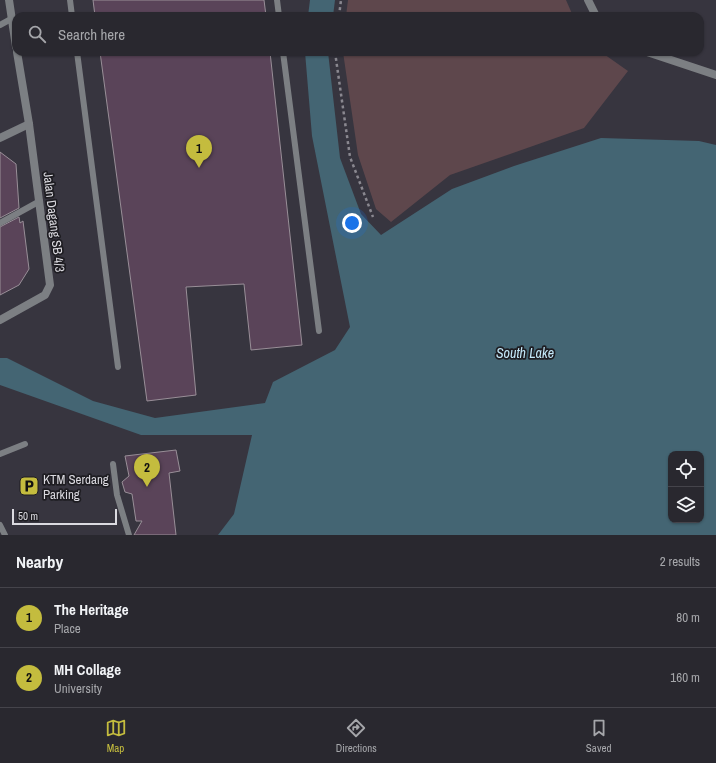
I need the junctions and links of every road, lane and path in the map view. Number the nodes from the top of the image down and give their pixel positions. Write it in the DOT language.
graph roads {
  1 [pos="9,0"];
  2 [pos="70,0"];
  3 [pos="277,0"];
  4 [pos="341,0"];
  5 [pos="588,0"];
  6 [pos="72,12"];
  7 [pos="278,12"];
  8 [pos="340,12"];
  9 [pos="594,12"];
  10 [pos="11,19"];
  11 [pos="0,25"];
  12 [pos="12,25"];
  13 [pos="18,56"];
  14 [pos="77,56"];
  15 [pos="285,56"];
  16 [pos="336,56"];
  17 [pos="659,56"];
  18 [pos="716,75"];
  19 [pos="29,124"];
  20 [pos="0,138"];
  21 [pos="40,201"];
  22 [pos="373,217"];
  23 [pos="0,223"];
  24 [pos="0,320"];
  25 [pos="319,331"];
  26 [pos="118,367"];
  27 [pos="25,444"];
  28 [pos="0,454"];
  29 [pos="113,464"];
  30 [pos="0,525"];
  31 [pos="5,535"];
  32 [pos="129,535"];
  1 -- 10 [label="street"];
  2 -- 6 [label="lane"];
  3 -- 7 [label="lane"];
  4 -- 8 [label="path"];
  5 -- 9 [label="street"];
  10 -- 11 [label="lane"];
  10 -- 12 [label="street"];
  13 -- 19 [label="street, Jalan Dagang SB 4/3"];
  14 -- 26 [label="lane"];
  15 -- 25 [label="lane"];
  16 -- 22 [label="path"];
  17 -- 18 [label="street"];
  19 -- 20 [label="street"];
  19 -- 21 [label="street, Jalan Dagang SB 4/3"];
  21 -- 23 [label="lane"];
  21 -- 24 [label="street, Jalan Dagang SB 4/3"];
  27 -- 28 [label="lane"];
  29 -- 32 [label="lane"];
  30 -- 31 [label="lane"];
}
